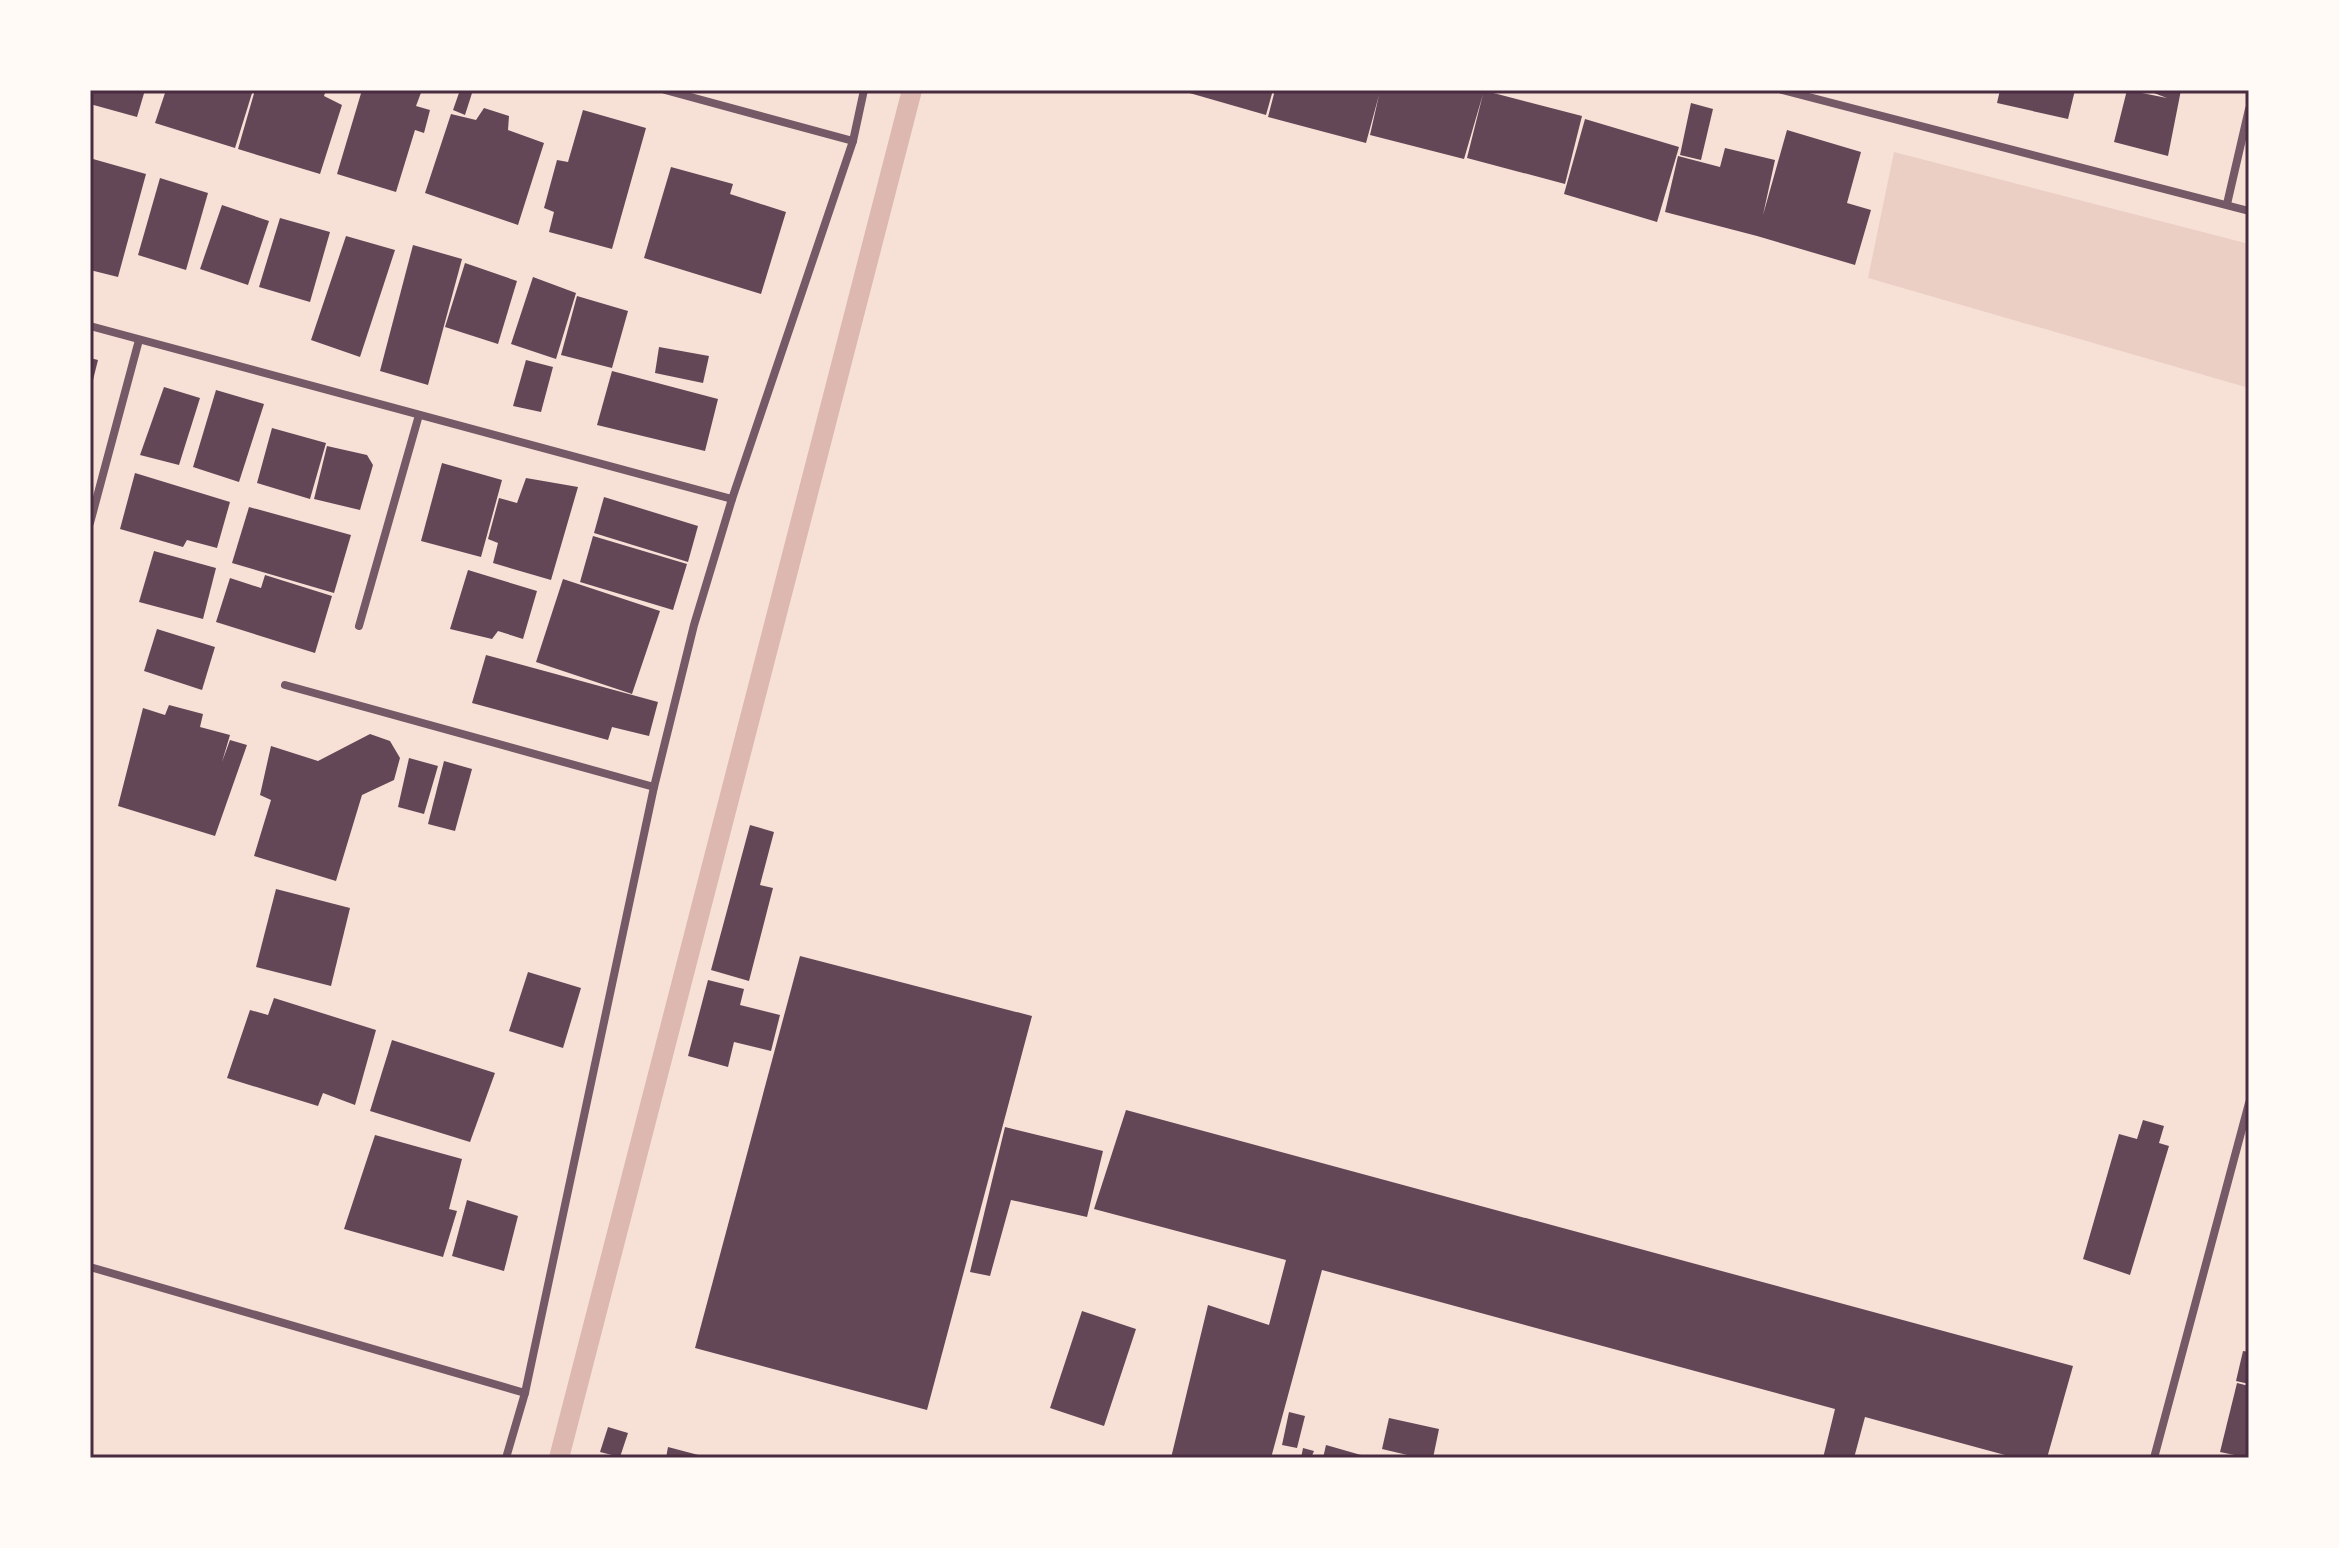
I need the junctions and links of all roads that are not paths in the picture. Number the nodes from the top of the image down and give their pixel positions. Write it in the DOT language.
graph roads {
  1 [pos="665,90"];
  2 [pos="864,90"];
  3 [pos="1782,90"];
  4 [pos="2249,109"];
  5 [pos="853,141"];
  6 [pos="2227,204"];
  7 [pos="2249,211"];
  8 [pos="90,326"];
  9 [pos="139,340"];
  10 [pos="419,415"];
  11 [pos="732,499"];
  12 [pos="90,523"];
  13 [pos="359,626"];
  14 [pos="285,685"];
  15 [pos="654,787"];
  16 [pos="2249,1103"];
  17 [pos="2239,1140"];
  18 [pos="2249,1142"];
  19 [pos="90,1267"];
  20 [pos="525,1393"];
  21 [pos="506,1458"];
  22 [pos="2154,1458"];
  1 -- 5 [label="street"];
  2 -- 5 [label="street"];
  3 -- 6 [label="street"];
  4 -- 6 [label="street"];
  5 -- 11 [label="street"];
  6 -- 7 [label="street"];
  8 -- 9 [label="street"];
  9 -- 10 [label="street"];
  9 -- 12 [label="street"];
  10 -- 11 [label="street"];
  10 -- 13 [label="street"];
  11 -- 15 [label="street"];
  14 -- 15 [label="street"];
  15 -- 20 [label="street"];
  16 -- 17 [label="street"];
  17 -- 18 [label="street"];
  17 -- 22 [label="street"];
  19 -- 20 [label="street"];
  20 -- 21 [label="street"];
}
